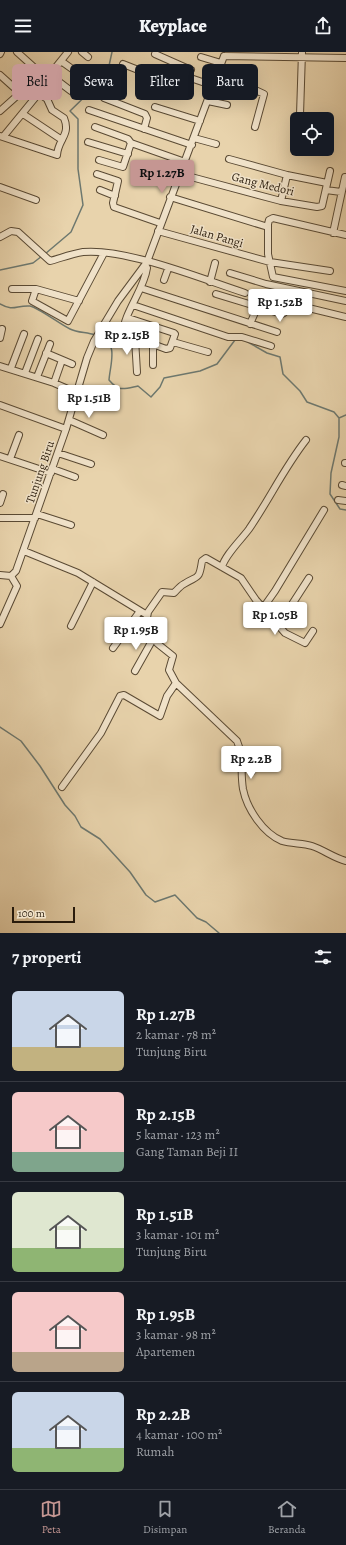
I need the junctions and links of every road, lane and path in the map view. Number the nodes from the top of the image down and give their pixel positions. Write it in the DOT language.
graph roads {
  1 [pos="17,52"];
  2 [pos="68,52"];
  3 [pos="82,52"];
  4 [pos="154,53"];
  5 [pos="223,54"];
  6 [pos="301,55"];
  7 [pos="88,57"];
  8 [pos="201,57"];
  9 [pos="346,58"];
  10 [pos="61,61"];
  11 [pos="221,63"];
  12 [pos="30,64"];
  13 [pos="59,64"];
  14 [pos="178,64"];
  15 [pos="70,67"];
  16 [pos="0,75"];
  17 [pos="62,84"];
  18 [pos="12,86"];
  19 [pos="70,90"];
  20 [pos="258,92"];
  21 [pos="12,100"];
  22 [pos="32,100"];
  23 [pos="48,100"];
  24 [pos="109,100"];
  25 [pos="208,100"];
  26 [pos="228,105"];
  27 [pos="155,107"];
  28 [pos="89,110"];
  29 [pos="0,111"];
  30 [pos="300,112"];
  31 [pos="22,114"];
  32 [pos="200,121"];
  33 [pos="255,126"];
  34 [pos="95,127"];
  35 [pos="144,129"];
  36 [pos="2,136"];
  37 [pos="194,138"];
  38 [pos="62,140"];
  39 [pos="88,142"];
  40 [pos="131,143"];
  41 [pos="216,144"];
  42 [pos="192,145"];
  43 [pos="128,154"];
  44 [pos="229,159"];
  45 [pos="99,160"];
  46 [pos="185,162"];
  47 [pos="330,171"];
  48 [pos="97,174"];
  49 [pos="180,174"];
  50 [pos="287,175"];
  51 [pos="345,177"];
  52 [pos="0,187"];
  53 [pos="326,187"];
  54 [pos="100,190"];
  55 [pos="341,192"];
  56 [pos="115,196"];
  57 [pos="170,197"];
  58 [pos="36,200"];
  59 [pos="281,201"];
  60 [pos="160,223"];
  61 [pos="268,227"];
  62 [pos="158,230"];
  63 [pos="333,233"];
  64 [pos="346,235"];
  65 [pos="0,236"];
  66 [pos="104,253"];
  67 [pos="270,262"];
  68 [pos="215,263"];
  69 [pos="146,264"];
  70 [pos="168,268"];
  71 [pos="330,271"];
  72 [pos="230,273"];
  73 [pos="164,280"];
  74 [pos="210,282"];
  75 [pos="12,288"];
  76 [pos="141,288"];
  77 [pos="36,289"];
  78 [pos="346,291"];
  79 [pos="245,293"];
  80 [pos="216,294"];
  81 [pos="79,301"];
  82 [pos="346,301"];
  83 [pos="133,305"];
  84 [pos="257,308"];
  85 [pos="346,317"];
  86 [pos="128,318"];
  87 [pos="250,324"];
  88 [pos="2,329"];
  89 [pos="277,332"];
  90 [pos="24,334"];
  91 [pos="0,338"];
  92 [pos="38,339"];
  93 [pos="135,339"];
  94 [pos="173,342"];
  95 [pos="50,344"];
  96 [pos="153,344"];
  97 [pos="271,346"];
  98 [pos="208,352"];
  99 [pos="46,353"];
  100 [pos="62,360"];
  101 [pos="72,364"];
  102 [pos="153,365"];
  103 [pos="0,366"];
  104 [pos="11,368"];
  105 [pos="137,372"];
  106 [pos="25,373"];
  107 [pos="37,377"];
  108 [pos="54,383"];
  109 [pos="77,393"];
  110 [pos="0,405"];
  111 [pos="69,420"];
  112 [pos="66,429"];
  113 [pos="20,435"];
  114 [pos="103,435"];
  115 [pos="306,440"];
  116 [pos="58,453"];
  117 [pos="0,456"];
  118 [pos="10,459"];
  119 [pos="91,464"];
  120 [pos="52,471"];
  121 [pos="75,477"];
  122 [pos="3,494"];
  123 [pos="338,500"];
  124 [pos="346,501"];
  125 [pos="0,503"];
  126 [pos="324,510"];
  127 [pos="36,516"];
  128 [pos="0,518"];
  129 [pos="71,525"];
  130 [pos="24,551"];
  131 [pos="222,567"];
  132 [pos="0,575"];
  133 [pos="11,576"];
  134 [pos="309,578"];
  135 [pos="93,582"];
  136 [pos="263,608"];
  137 [pos="140,611"];
  138 [pos="147,615"];
  139 [pos="0,624"];
  140 [pos="71,626"];
  141 [pos="278,626"];
  142 [pos="313,631"];
  143 [pos="153,640"];
  144 [pos="113,648"];
  145 [pos="135,671"];
  146 [pos="176,683"];
  147 [pos="241,765"];
  148 [pos="252,771"];
  149 [pos="62,787"];
  150 [pos="346,861"];
  1 -- 12 [label="street"];
  2 -- 10 [label="street"];
  3 -- 7 [label="street"];
  4 -- 14 [label="street"];
  5 -- 6 [label="street"];
  5 -- 11 [label="street, Tunjung Biru"];
  6 -- 9 [label="street"];
  6 -- 30 [label="street"];
  8 -- 11 [label="street"];
  10 -- 13 [label="street"];
  10 -- 15 [label="street"];
  16 -- 18 [label="street"];
  17 -- 19 [label="street"];
  20 -- 33 [label="street"];
  21 -- 29 [label="street"];
  22 -- 31 [label="street"];
  23 -- 38 [label="street"];
  24 -- 35 [label="street"];
  25 -- 26 [label="street"];
  25 -- 32 [label="street, Tunjung Biru"];
  27 -- 32 [label="street"];
  28 -- 35 [label="street"];
  31 -- 36 [label="street"];
  31 -- 38 [label="street"];
  32 -- 37 [label="street, Tunjung Biru"];
  34 -- 40 [label="street"];
  35 -- 42 [label="street"];
  36 -- 38 [label="street"];
  37 -- 41 [label="street"];
  37 -- 42 [label="street, Tunjung Biru"];
  39 -- 43 [label="street"];
  40 -- 43 [label="street"];
  40 -- 46 [label="street"];
  42 -- 46 [label="street, Tunjung Biru"];
  43 -- 45 [label="street"];
  44 -- 50 [label="street"];
  46 -- 49 [label="street, Tunjung Biru"];
  47 -- 53 [label="street"];
  48 -- 56 [label="street"];
  49 -- 57 [label="street, Tunjung Biru"];
  49 -- 59 [label="street, Gang Medori"];
  50 -- 53 [label="street"];
  50 -- 59 [label="street"];
  51 -- 55 [label="street"];
  52 -- 58 [label="street"];
  53 -- 55 [label="street"];
  53 -- 59 [label="street, Gang Medori"];
  54 -- 56 [label="street"];
  55 -- 63 [label="street"];
  56 -- 60 [label="street"];
  57 -- 60 [label="street, Tunjung Biru"];
  57 -- 61 [label="street"];
  60 -- 62 [label="street, Tunjung Biru"];
  61 -- 63 [label="street"];
  61 -- 67 [label="street"];
  62 -- 67 [label="street, Jalan Pangi"];
  62 -- 69 [label="street, Tunjung Biru"];
  63 -- 64 [label="street"];
  65 -- 66 [label="street"];
  66 -- 69 [label="street"];
  66 -- 81 [label="street"];
  67 -- 71 [label="street, Jalan Pangi"];
  67 -- 78 [label="street"];
  68 -- 74 [label="street"];
  69 -- 70 [label="street"];
  69 -- 76 [label="street"];
  69 -- 109 [label="street, Tunjung Biru"];
  70 -- 73 [label="street"];
  70 -- 74 [label="street"];
  72 -- 82 [label="street"];
  74 -- 79 [label="street"];
  75 -- 77 [label="street"];
  76 -- 83 [label="street"];
  76 -- 87 [label="street"];
  77 -- 81 [label="street"];
  77 -- 81 [label="street"];
  80 -- 84 [label="street"];
  83 -- 86 [label="street"];
  83 -- 97 [label="street"];
  84 -- 85 [label="street"];
  84 -- 87 [label="street"];
  86 -- 93 [label="street"];
  86 -- 94 [label="street"];
  87 -- 89 [label="street"];
  88 -- 91 [label="street"];
  90 -- 104 [label="street"];
  92 -- 106 [label="street"];
  93 -- 96 [label="street"];
  93 -- 105 [label="street"];
  94 -- 96 [label="street"];
  94 -- 98 [label="street"];
  95 -- 99 [label="street"];
  96 -- 102 [label="street"];
  99 -- 100 [label="street"];
  99 -- 107 [label="street"];
  100 -- 101 [label="street"];
  100 -- 108 [label="street"];
  103 -- 104 [label="street"];
  104 -- 106 [label="street"];
  106 -- 107 [label="street"];
  107 -- 108 [label="street"];
  108 -- 109 [label="street"];
  109 -- 111 [label="street, Tunjung Biru"];
  110 -- 112 [label="street"];
  111 -- 112 [label="street, Tunjung Biru"];
  111 -- 114 [label="street"];
  112 -- 116 [label="street, Tunjung Biru"];
  113 -- 118 [label="street"];
  115 -- 131 [label="street"];
  116 -- 119 [label="street"];
  116 -- 120 [label="street, Tunjung Biru"];
  117 -- 118 [label="street"];
  118 -- 120 [label="street"];
  120 -- 121 [label="street"];
  120 -- 127 [label="street, Tunjung Biru"];
  122 -- 125 [label="street"];
  123 -- 124 [label="street"];
  126 -- 136 [label="street"];
  127 -- 128 [label="street"];
  127 -- 129 [label="street"];
  127 -- 130 [label="street, Tunjung Biru"];
  130 -- 133 [label="street, Tunjung Biru"];
  130 -- 135 [label="street"];
  131 -- 136 [label="street"];
  131 -- 138 [label="street"];
  132 -- 133 [label="street"];
  133 -- 139 [label="street"];
  134 -- 141 [label="street"];
  135 -- 137 [label="street"];
  135 -- 140 [label="street"];
  136 -- 141 [label="street"];
  137 -- 138 [label="street"];
  137 -- 144 [label="street"];
  138 -- 143 [label="street"];
  141 -- 142 [label="street"];
  143 -- 145 [label="street"];
  143 -- 146 [label="street"];
  146 -- 147 [label="street"];
  146 -- 149 [label="street"];
  147 -- 148 [label="street"];
  147 -- 150 [label="street"];
}
